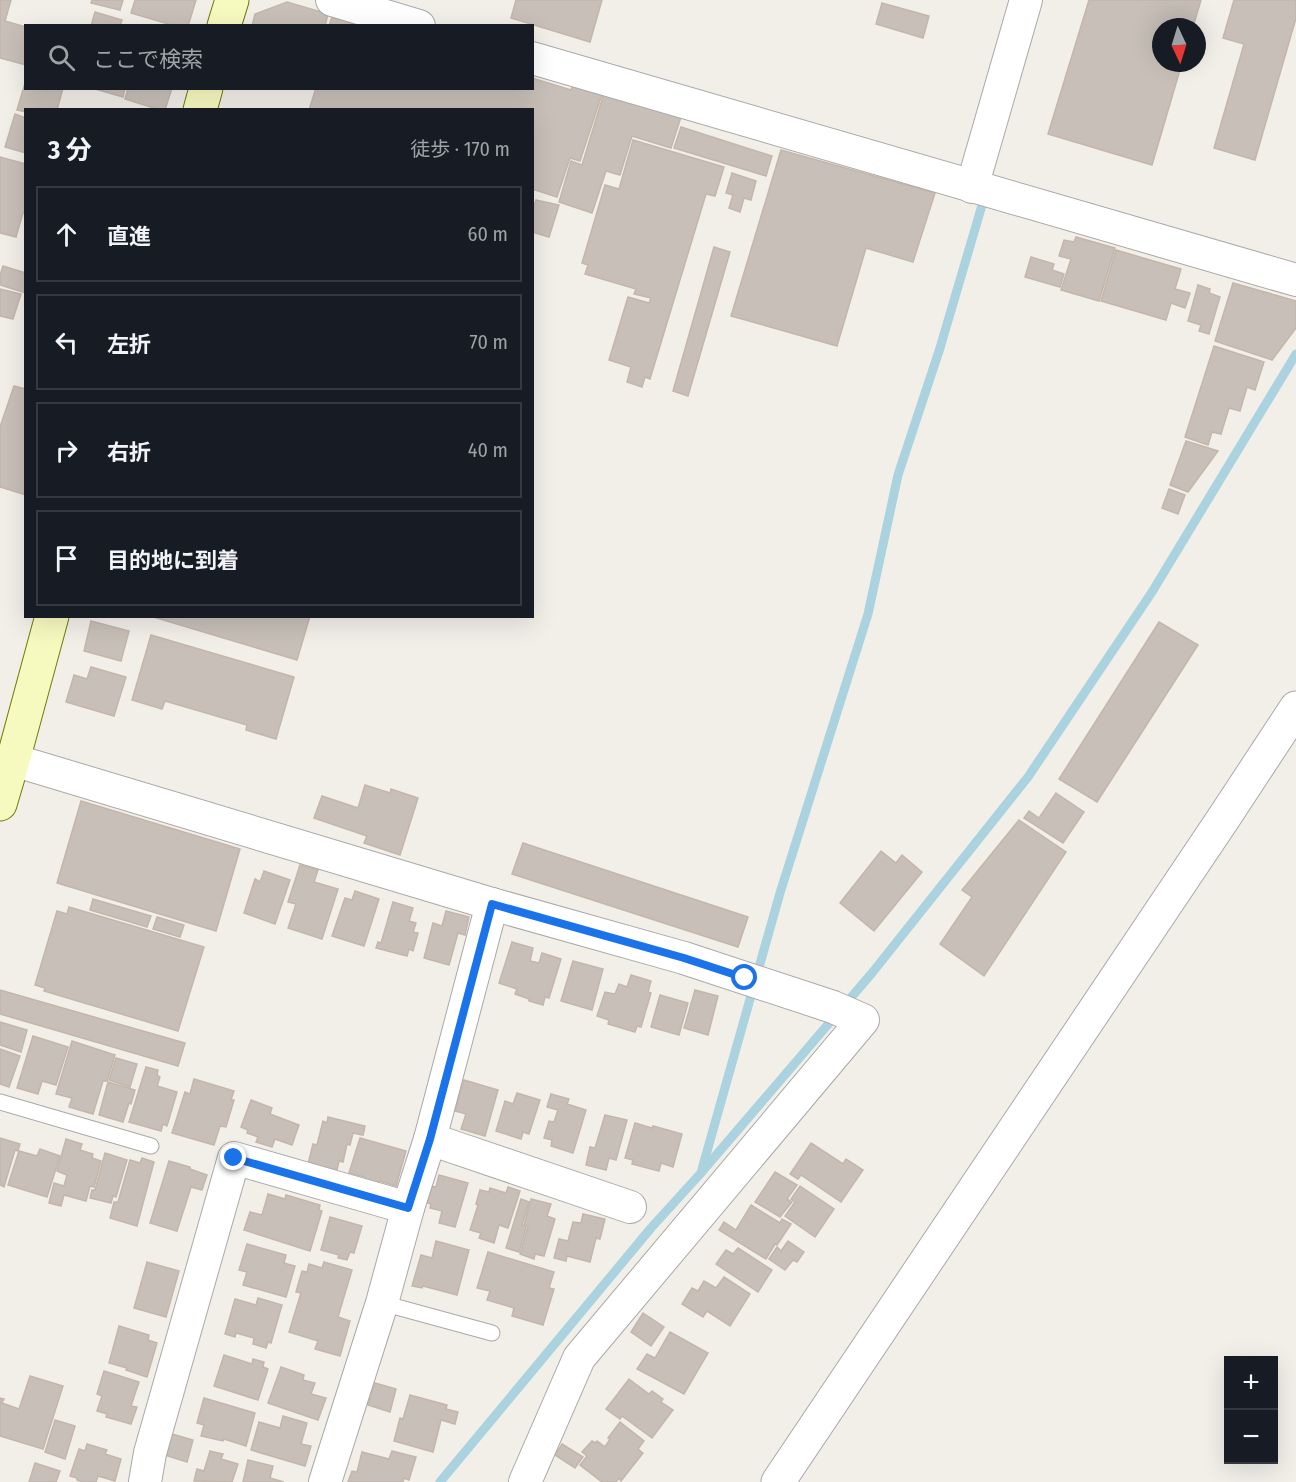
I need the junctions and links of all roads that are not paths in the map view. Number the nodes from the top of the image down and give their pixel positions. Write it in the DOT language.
graph roads {
  1 [pos="232,0"];
  2 [pos="332,0"];
  3 [pos="1026,0"];
  4 [pos="225,24"];
  5 [pos="412,24"];
  6 [pos="534,59"];
  7 [pos="205,90"];
  8 [pos="201,108"];
  9 [pos="972,187"];
  10 [pos="1296,280"];
  11 [pos="51,618"];
  12 [pos="1296,708"];
  13 [pos="13,760"];
  14 [pos="0,804"];
  15 [pos="492,904"];
  16 [pos="0,1102"];
  17 [pos="430,1139"];
  18 [pos="151,1146"];
  19 [pos="630,1207"];
  20 [pos="408,1208"];
  21 [pos="382,1304"];
  22 [pos="492,1334"];
  23 [pos="145,1482"];
  24 [pos="325,1482"];
  25 [pos="525,1482"];
  26 [pos="778,1482"];
  1 -- 4 [label="main road"];
  2 -- 5 [label="street"];
  3 -- 9 [label="street"];
  6 -- 9 [label="street"];
  7 -- 8 [label="main road"];
  9 -- 10 [label="street"];
  11 -- 13 [label="main road"];
  12 -- 26 [label="street"];
  13 -- 14 [label="main road"];
  13 -- 15 [label="street"];
  15 -- 17 [label="street"];
  15 -- 25 [label="street"];
  16 -- 18 [label="lane"];
  17 -- 19 [label="street"];
  17 -- 20 [label="street"];
  20 -- 21 [label="street"];
  20 -- 23 [label="street"];
  21 -- 22 [label="lane"];
  21 -- 24 [label="street"];
}
